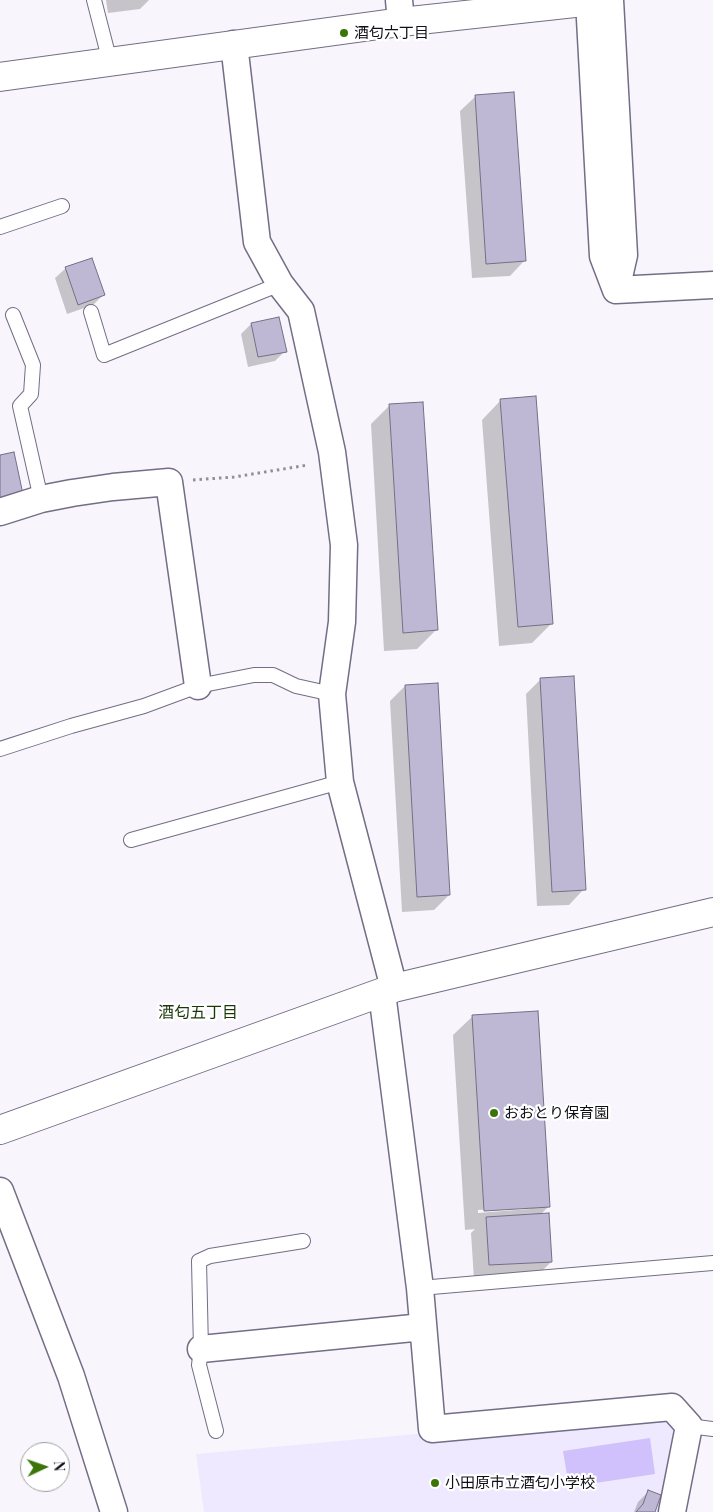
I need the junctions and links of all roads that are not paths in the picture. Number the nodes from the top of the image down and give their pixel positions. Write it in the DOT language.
graph roads {
  1 [pos="94,0"];
  2 [pos="600,0"];
  3 [pos="400,11"];
  4 [pos="234,44"];
  5 [pos="110,62"];
  6 [pos="0,77"];
  7 [pos="62,206"];
  8 [pos="0,227"];
  9 [pos="280,284"];
  10 [pos="713,285"];
  11 [pos="91,312"];
  12 [pos="13,315"];
  13 [pos="41,499"];
  14 [pos="0,512"];
  15 [pos="198,686"];
  16 [pos="332,694"];
  17 [pos="0,749"];
  18 [pos="340,782"];
  19 [pos="131,840"];
  20 [pos="713,912"];
  21 [pos="388,991"];
  22 [pos="0,1130"];
  23 [pos="0,1191"];
  24 [pos="303,1241"];
  25 [pos="713,1263"];
  26 [pos="420,1288"];
  27 [pos="423,1327"];
  28 [pos="201,1349"];
  29 [pos="701,1427"];
  30 [pos="216,1431"];
  31 [pos="114,1512"];
  32 [pos="672,1512"];
  1 -- 5 [label="lane"];
  2 -- 3 [label="street"];
  2 -- 10 [label="street"];
  3 -- 4 [label="street"];
  4 -- 5 [label="street"];
  4 -- 9 [label="street"];
  5 -- 6 [label="street"];
  7 -- 8 [label="lane"];
  9 -- 11 [label="lane"];
  9 -- 16 [label="street"];
  12 -- 13 [label="lane"];
  13 -- 14 [label="street"];
  13 -- 15 [label="street"];
  15 -- 16 [label="lane"];
  15 -- 17 [label="lane"];
  16 -- 18 [label="street"];
  18 -- 19 [label="lane"];
  18 -- 21 [label="street"];
  20 -- 21 [label="street"];
  21 -- 22 [label="street"];
  21 -- 26 [label="street"];
  23 -- 31 [label="street"];
  24 -- 28 [label="lane"];
  25 -- 26 [label="lane"];
  26 -- 27 [label="street"];
  27 -- 28 [label="street"];
  27 -- 29 [label="street"];
  28 -- 30 [label="lane"];
  29 -- 32 [label="street"];
}
